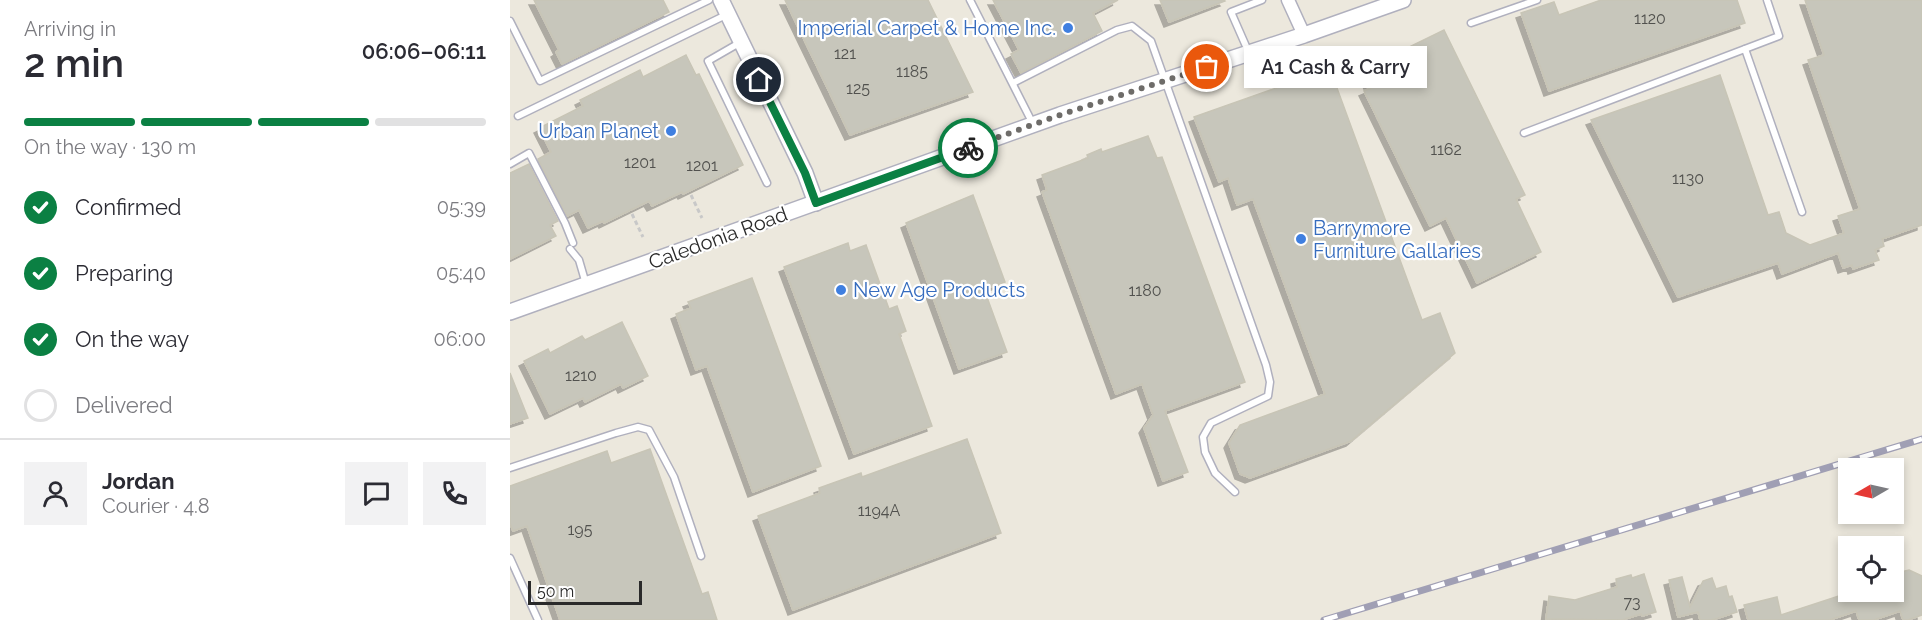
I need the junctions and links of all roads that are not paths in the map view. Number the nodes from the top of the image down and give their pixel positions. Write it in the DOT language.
graph roads {
  1 [pos="709,0"];
  2 [pos="970,0"];
  3 [pos="1262,0"];
  4 [pos="1288,0"];
  5 [pos="1403,0"];
  6 [pos="1538,0"];
  7 [pos="1767,0"];
  8 [pos="725,7"];
  9 [pos="510,21"];
  10 [pos="1471,23"];
  11 [pos="1304,35"];
  12 [pos="741,42"];
  13 [pos="1745,49"];
  14 [pos="1249,53"];
  15 [pos="1166,81"];
  16 [pos="1012,83"];
  17 [pos="518,117"];
  18 [pos="1034,125"];
  19 [pos="1524,133"];
  20 [pos="510,164"];
  21 [pos="767,183"];
  22 [pos="816,203"];
  23 [pos="1802,212"];
  24 [pos="586,284"];
  25 [pos="510,312"];
  26 [pos="510,468"];
  27 [pos="1235,492"];
  28 [pos="701,556"];
  29 [pos="510,558"];
  30 [pos="538,620"];
  1 -- 9 [label="lane"];
  2 -- 16 [label="lane"];
  3 -- 14 [label="lane"];
  4 -- 11 [label="street"];
  5 -- 11 [label="street, Caledonia Road"];
  6 -- 10 [label="lane"];
  7 -- 13 [label="lane"];
  8 -- 12 [label="street"];
  8 -- 17 [label="lane"];
  11 -- 14 [label="street, Caledonia Road"];
  12 -- 21 [label="lane"];
  12 -- 22 [label="street"];
  13 -- 19 [label="lane"];
  13 -- 23 [label="lane"];
  14 -- 15 [label="street, Caledonia Road"];
  15 -- 16 [label="lane"];
  15 -- 18 [label="street, Caledonia Road"];
  15 -- 27 [label="lane"];
  16 -- 18 [label="lane"];
  18 -- 22 [label="street, Caledonia Road"];
  20 -- 24 [label="lane"];
  22 -- 24 [label="street, Caledonia Road"];
  24 -- 25 [label="street, Caledonia Road"];
  26 -- 28 [label="lane"];
  29 -- 30 [label="lane"];
}
